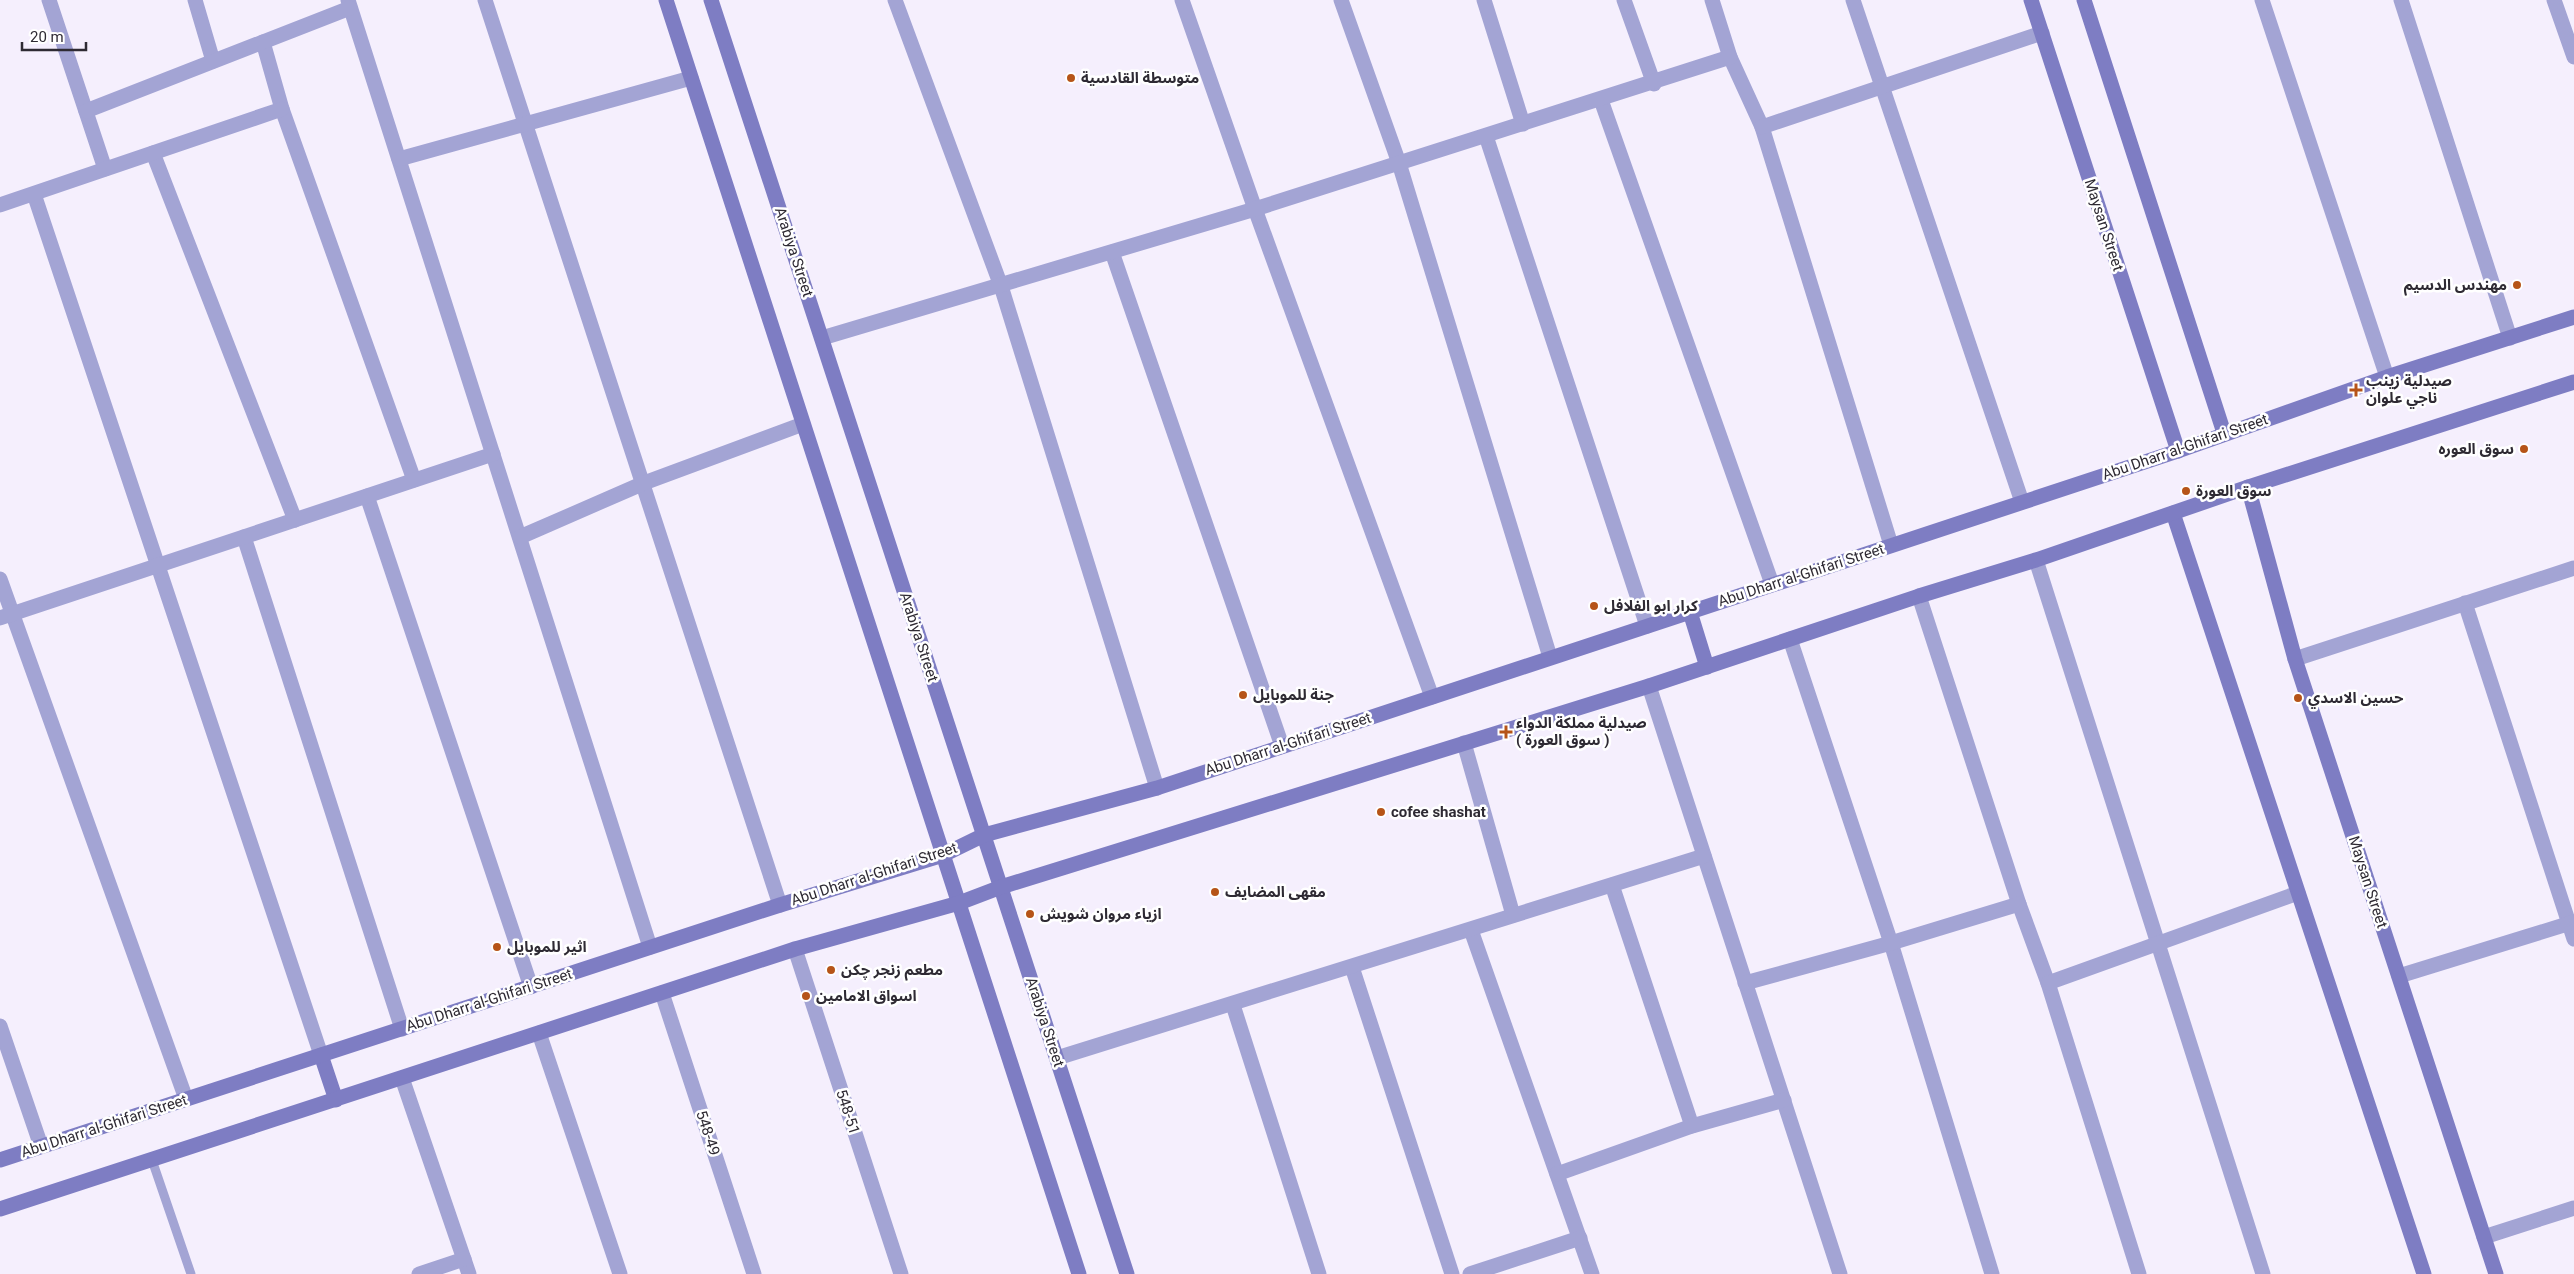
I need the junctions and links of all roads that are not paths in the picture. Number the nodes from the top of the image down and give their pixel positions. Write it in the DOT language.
graph roads {
  1 [pos="49,0"];
  2 [pos="195,0"];
  3 [pos="485,0"];
  4 [pos="666,0"];
  5 [pos="711,0"];
  6 [pos="895,0"];
  7 [pos="1182,0"];
  8 [pos="1342,0"];
  9 [pos="1484,0"];
  10 [pos="1624,0"];
  11 [pos="1712,0"];
  12 [pos="1853,0"];
  13 [pos="2031,0"];
  14 [pos="2084,0"];
  15 [pos="2262,0"];
  16 [pos="2401,0"];
  17 [pos="2554,0"];
  18 [pos="349,4"];
  19 [pos="2042,33"];
  20 [pos="264,42"];
  21 [pos="1730,57"];
  22 [pos="2574,57"];
  23 [pos="213,61"];
  24 [pos="691,78"];
  25 [pos="1654,84"];
  26 [pos="1882,86"];
  27 [pos="1601,100"];
  28 [pos="282,109"];
  29 [pos="86,111"];
  30 [pos="1523,124"];
  31 [pos="526,125"];
  32 [pos="1762,127"];
  33 [pos="1486,136"];
  34 [pos="153,153"];
  35 [pos="399,159"];
  36 [pos="1399,162"];
  37 [pos="105,169"];
  38 [pos="34,194"];
  39 [pos="0,206"];
  40 [pos="1255,209"];
  41 [pos="1112,252"];
  42 [pos="1001,286"];
  43 [pos="2574,317"];
  44 [pos="822,338"];
  45 [pos="2510,338"];
  46 [pos="2387,377"];
  47 [pos="2574,382"];
  48 [pos="803,424"];
  49 [pos="2224,433"];
  50 [pos="2178,451"];
  51 [pos="493,454"];
  52 [pos="414,480"];
  53 [pos="644,483"];
  54 [pos="2248,487"];
  55 [pos="367,496"];
  56 [pos="2022,502"];
  57 [pos="2173,513"];
  58 [pos="295,520"];
  59 [pos="244,537"];
  60 [pos="520,537"];
  61 [pos="1891,545"];
  62 [pos="2036,560"];
  63 [pos="158,565"];
  64 [pos="2574,568"];
  65 [pos="0,579"];
  66 [pos="1772,584"];
  67 [pos="1919,596"];
  68 [pos="2465,603"];
  69 [pos="1690,612"];
  70 [pos="6,616"];
  71 [pos="1648,626"];
  72 [pos="1790,639"];
  73 [pos="1550,658"];
  74 [pos="2295,659"];
  75 [pos="1707,667"];
  76 [pos="1649,686"];
  77 [pos="1432,697"];
  78 [pos="1464,743"];
  79 [pos="1282,746"];
  80 [pos="1157,788"];
  81 [pos="984,835"];
  82 [pos="943,855"];
  83 [pos="1704,856"];
  84 [pos="1612,885"];
  85 [pos="1001,887"];
  86 [pos="2298,893"];
  87 [pos="959,903"];
  88 [pos="2019,904"];
  89 [pos="780,905"];
  90 [pos="1513,915"];
  91 [pos="2571,923"];
  92 [pos="1471,930"];
  93 [pos="2574,940"];
  94 [pos="1891,943"];
  95 [pos="2159,945"];
  96 [pos="650,947"];
  97 [pos="796,949"];
  98 [pos="1352,967"];
  99 [pos="2399,976"];
  100 [pos="1745,983"];
  101 [pos="2048,983"];
  102 [pos="531,986"];
  103 [pos="662,993"];
  104 [pos="1233,1005"];
  105 [pos="0,1026"];
  106 [pos="402,1029"];
  107 [pos="539,1033"];
  108 [pos="321,1055"];
  109 [pos="1057,1058"];
  110 [pos="402,1078"];
  111 [pos="186,1099"];
  112 [pos="336,1100"];
  113 [pos="1784,1100"];
  114 [pos="1692,1126"];
  115 [pos="42,1146"];
  116 [pos="0,1160"];
  117 [pos="152,1160"];
  118 [pos="1557,1174"];
  119 [pos="2574,1208"];
  120 [pos="0,1209"];
  121 [pos="2484,1237"];
  122 [pos="1580,1238"];
  123 [pos="464,1259"];
  124 [pos="2136,1273"];
  125 [pos="191,1274"];
  126 [pos="419,1274"];
  127 [pos="469,1274"];
  128 [pos="620,1274"];
  129 [pos="754,1274"];
  130 [pos="901,1274"];
  131 [pos="1079,1274"];
  132 [pos="1127,1274"];
  133 [pos="1319,1274"];
  134 [pos="1452,1274"];
  135 [pos="1470,1274"];
  136 [pos="1592,1274"];
  137 [pos="1840,1274"];
  138 [pos="1992,1274"];
  139 [pos="2263,1274"];
  140 [pos="2424,1274"];
  141 [pos="2496,1274"];
  1 -- 29 [label="street"];
  2 -- 23 [label="street"];
  3 -- 31 [label="street"];
  4 -- 24 [label="main road"];
  5 -- 44 [label="main road, Arabiya Street"];
  6 -- 42 [label="street"];
  7 -- 40 [label="street"];
  8 -- 36 [label="street"];
  9 -- 30 [label="street"];
  10 -- 25 [label="street"];
  11 -- 21 [label="street"];
  12 -- 26 [label="street"];
  13 -- 19 [label="main road, Maysan Street"];
  14 -- 49 [label="main road"];
  15 -- 46 [label="street"];
  16 -- 45 [label="street"];
  17 -- 22 [label="street"];
  18 -- 20 [label="street"];
  18 -- 35 [label="street"];
  19 -- 26 [label="street"];
  19 -- 50 [label="main road, Maysan Street"];
  20 -- 23 [label="street"];
  20 -- 28 [label="street"];
  21 -- 25 [label="street"];
  21 -- 32 [label="street"];
  23 -- 29 [label="street"];
  24 -- 31 [label="street"];
  24 -- 48 [label="main road"];
  25 -- 27 [label="street"];
  26 -- 32 [label="street"];
  26 -- 56 [label="street"];
  27 -- 30 [label="street"];
  27 -- 66 [label="street"];
  28 -- 34 [label="street"];
  28 -- 52 [label="street"];
  29 -- 37 [label="street"];
  30 -- 33 [label="street"];
  31 -- 35 [label="street"];
  31 -- 53 [label="street"];
  32 -- 61 [label="street"];
  33 -- 36 [label="street"];
  33 -- 71 [label="street"];
  34 -- 37 [label="street"];
  34 -- 58 [label="street"];
  35 -- 51 [label="street"];
  36 -- 40 [label="street"];
  36 -- 73 [label="street"];
  37 -- 38 [label="street"];
  38 -- 39 [label="street"];
  38 -- 63 [label="street"];
  40 -- 41 [label="street"];
  40 -- 77 [label="street"];
  41 -- 42 [label="street"];
  41 -- 79 [label="street"];
  42 -- 44 [label="street"];
  42 -- 80 [label="street"];
  43 -- 45 [label="main road, Abu Dharr al-Ghifari Street"];
  44 -- 81 [label="main road, Arabiya Street"];
  45 -- 46 [label="main road, Abu Dharr al-Ghifari Street"];
  46 -- 49 [label="main road, Abu Dharr al-Ghifari Street"];
  47 -- 54 [label="main road"];
  48 -- 53 [label="street"];
  48 -- 82 [label="main road"];
  49 -- 50 [label="main road, Abu Dharr al-Ghifari Street"];
  50 -- 56 [label="main road, Abu Dharr al-Ghifari Street"];
  51 -- 52 [label="street"];
  51 -- 60 [label="street"];
  52 -- 55 [label="street"];
  53 -- 60 [label="street"];
  53 -- 89 [label="street"];
  54 -- 57 [label="main road"];
  54 -- 74 [label="main road, Maysan Street"];
  55 -- 58 [label="street"];
  55 -- 102 [label="street"];
  56 -- 61 [label="main road, Abu Dharr al-Ghifari Street"];
  57 -- 62 [label="main road"];
  57 -- 86 [label="main road"];
  58 -- 59 [label="street"];
  59 -- 63 [label="street"];
  59 -- 106 [label="street"];
  60 -- 96 [label="street"];
  61 -- 66 [label="main road, Abu Dharr al-Ghifari Street"];
  62 -- 67 [label="main road"];
  62 -- 95 [label="street"];
  63 -- 70 [label="street"];
  63 -- 108 [label="street"];
  64 -- 68 [label="street"];
  65 -- 70 [label="street"];
  66 -- 69 [label="main road, Abu Dharr al-Ghifari Street"];
  67 -- 72 [label="main road"];
  67 -- 88 [label="street"];
  68 -- 74 [label="street"];
  68 -- 91 [label="street"];
  69 -- 71 [label="main road, Abu Dharr al-Ghifari Street"];
  69 -- 75 [label="main road"];
  70 -- 111 [label="street"];
  71 -- 73 [label="main road, Abu Dharr al-Ghifari Street"];
  72 -- 75 [label="main road"];
  72 -- 94 [label="street"];
  73 -- 77 [label="main road, Abu Dharr al-Ghifari Street"];
  74 -- 99 [label="main road, Maysan Street"];
  75 -- 76 [label="main road"];
  76 -- 78 [label="main road"];
  76 -- 83 [label="street"];
  77 -- 79 [label="main road, Abu Dharr al-Ghifari Street"];
  78 -- 85 [label="main road"];
  78 -- 90 [label="street"];
  79 -- 80 [label="main road, Abu Dharr al-Ghifari Street"];
  80 -- 81 [label="main road, Abu Dharr al-Ghifari Street"];
  81 -- 82 [label="main road, Abu Dharr al-Ghifari Street"];
  81 -- 85 [label="main road, Arabiya Street"];
  82 -- 87 [label="main road"];
  82 -- 89 [label="main road, Abu Dharr al-Ghifari Street"];
  83 -- 84 [label="street"];
  83 -- 100 [label="street"];
  84 -- 90 [label="street"];
  84 -- 114 [label="street"];
  85 -- 87 [label="main road"];
  85 -- 109 [label="main road, Arabiya Street"];
  86 -- 95 [label="street"];
  86 -- 140 [label="main road"];
  87 -- 97 [label="main road"];
  87 -- 131 [label="main road"];
  88 -- 94 [label="street"];
  88 -- 101 [label="street"];
  89 -- 96 [label="main road, Abu Dharr al-Ghifari Street"];
  90 -- 92 [label="street"];
  91 -- 93 [label="street"];
  91 -- 99 [label="street"];
  92 -- 98 [label="street"];
  92 -- 118 [label="street"];
  94 -- 100 [label="street"];
  94 -- 138 [label="street"];
  95 -- 101 [label="street"];
  95 -- 139 [label="street"];
  96 -- 102 [label="main road, Abu Dharr al-Ghifari Street"];
  97 -- 103 [label="main road"];
  97 -- 130 [label="street, 548-51"];
  98 -- 104 [label="street"];
  98 -- 134 [label="street"];
  99 -- 121 [label="main road, Maysan Street"];
  100 -- 113 [label="street"];
  101 -- 124 [label="street"];
  102 -- 106 [label="main road, Abu Dharr al-Ghifari Street"];
  103 -- 107 [label="main road"];
  103 -- 129 [label="street, 548-49"];
  104 -- 109 [label="street"];
  104 -- 133 [label="street"];
  105 -- 115 [label="street"];
  106 -- 108 [label="main road, Abu Dharr al-Ghifari Street"];
  107 -- 110 [label="main road"];
  107 -- 128 [label="street"];
  108 -- 111 [label="main road, Abu Dharr al-Ghifari Street"];
  108 -- 112 [label="main road"];
  109 -- 132 [label="main road, Arabiya Street"];
  110 -- 112 [label="main road"];
  110 -- 123 [label="street"];
  111 -- 115 [label="main road, Abu Dharr al-Ghifari Street"];
  112 -- 117 [label="main road"];
  113 -- 114 [label="street"];
  113 -- 137 [label="street"];
  114 -- 118 [label="street"];
  115 -- 116 [label="main road, Abu Dharr al-Ghifari Street"];
  117 -- 120 [label="main road"];
  117 -- 125 [label="lane"];
  118 -- 122 [label="street"];
  119 -- 121 [label="street"];
  121 -- 141 [label="main road, Maysan Street"];
  122 -- 135 [label="street"];
  122 -- 136 [label="street"];
  123 -- 126 [label="street"];
  123 -- 127 [label="street"];
}
